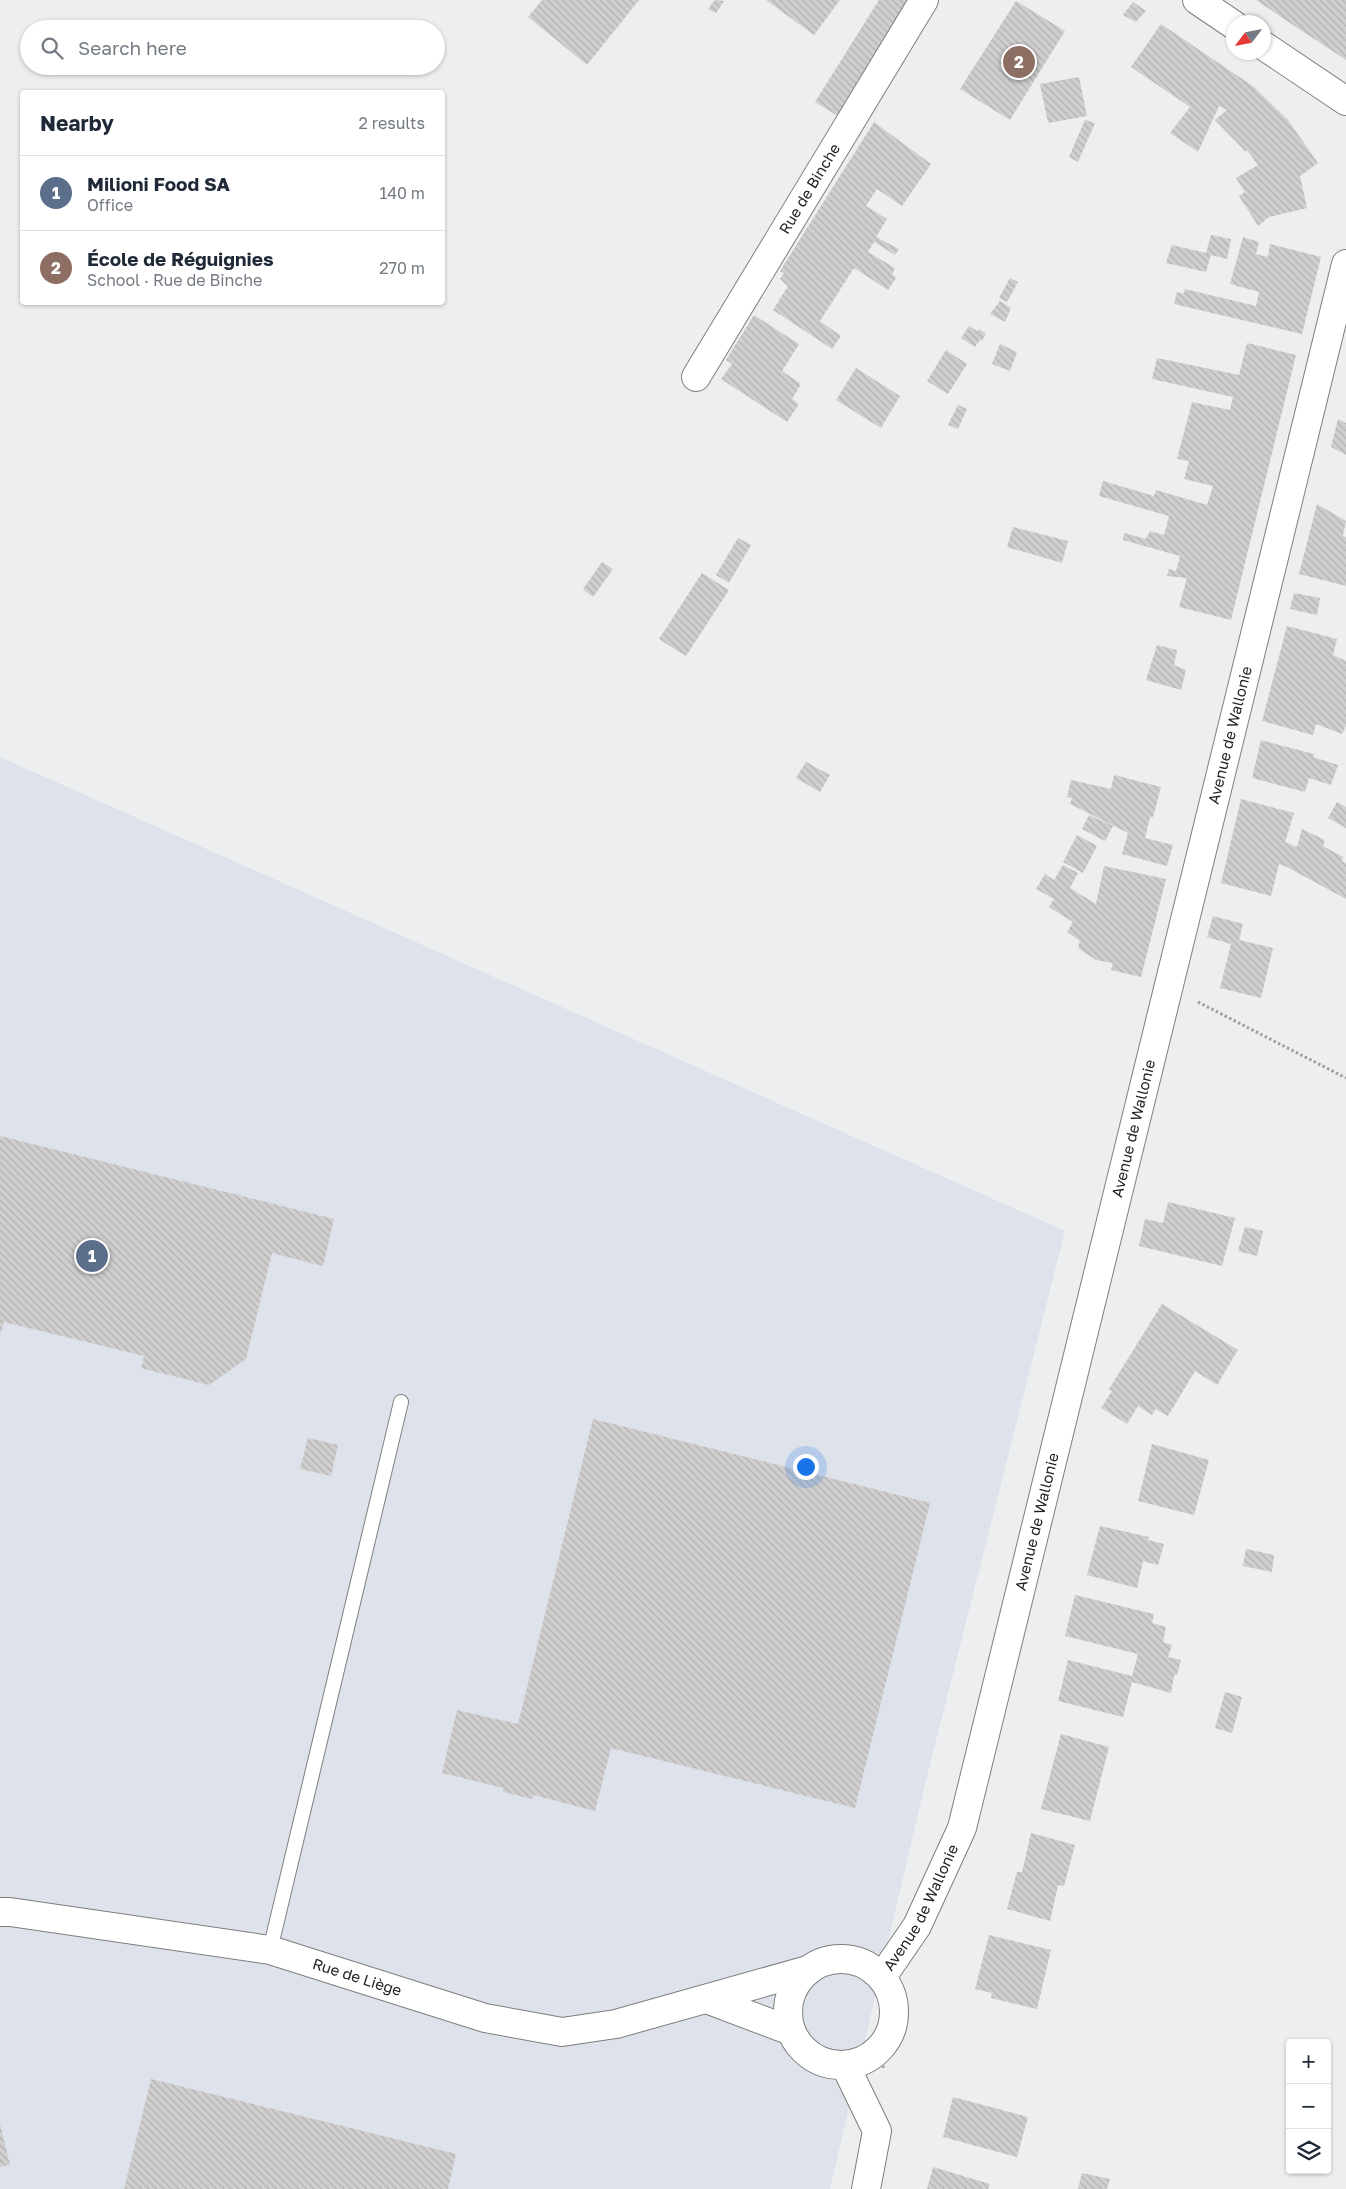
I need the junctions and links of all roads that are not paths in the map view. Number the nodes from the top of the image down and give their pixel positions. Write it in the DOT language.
graph roads {
  1 [pos="924,0"];
  2 [pos="1197,0"];
  3 [pos="1226,20"];
  4 [pos="1271,51"];
  5 [pos="1346,101"];
  6 [pos="1346,264"];
  7 [pos="696,377"];
  8 [pos="401,1402"];
  9 [pos="0,1912"];
  10 [pos="270,1950"];
  11 [pos="808,1970"];
  12 [pos="882,1977"];
  13 [pos="708,2000"];
  14 [pos="791,2031"];
  15 [pos="845,2065"];
  16 [pos="866,2189"];
  1 -- 7 [label="street, Rue de Binche"];
  2 -- 3 [label="street"];
  4 -- 5 [label="street"];
  6 -- 12 [label="street, Avenue de Wallonie"];
  8 -- 10 [label="lane"];
  9 -- 10 [label="street, Rue de Liège"];
  10 -- 13 [label="street, Rue de Liège"];
  11 -- 12 [label="street"];
  11 -- 13 [label="street, Rue de Liège"];
  11 -- 14 [label="street"];
  12 -- 15 [label="street"];
  13 -- 14 [label="street"];
  14 -- 15 [label="street"];
  15 -- 16 [label="street"];
}
